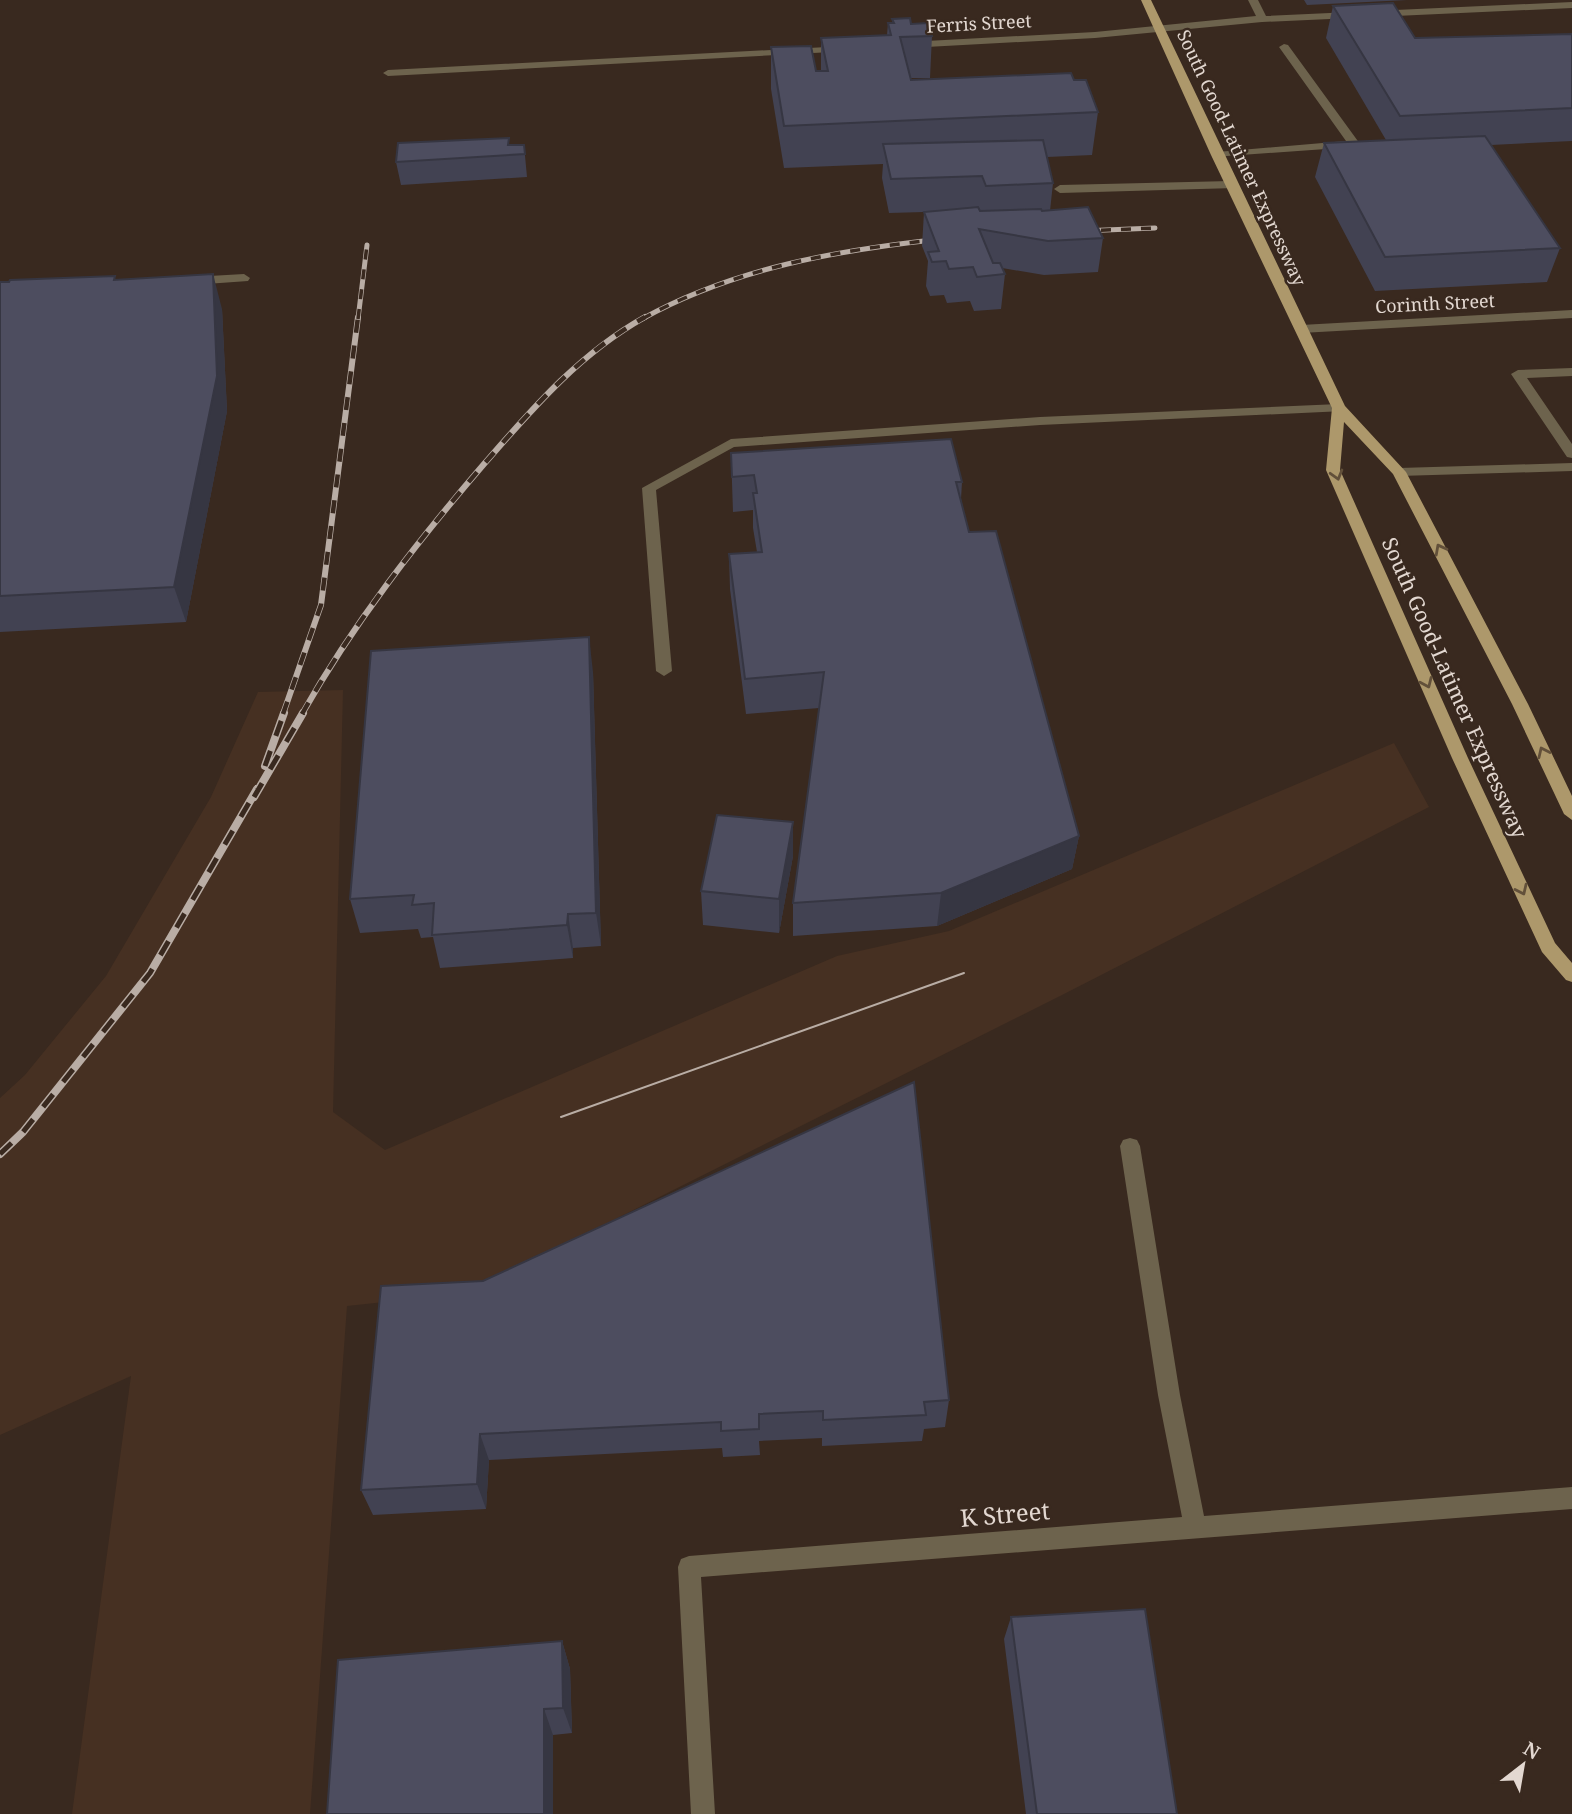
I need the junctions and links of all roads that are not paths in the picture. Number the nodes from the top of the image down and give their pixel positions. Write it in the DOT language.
graph roads {
  1 [pos="1146,0"];
  2 [pos="1253,0"];
  3 [pos="1572,5"];
  4 [pos="1262,19"];
  5 [pos="1160,30"];
  6 [pos="901,46"];
  7 [pos="1284,47"];
  8 [pos="859,48"];
  9 [pos="388,73"];
  10 [pos="1217,155"];
  11 [pos="1231,185"];
  12 [pos="1060,189"];
  13 [pos="244,278"];
  14 [pos="176,282"];
  15 [pos="1572,314"];
  16 [pos="1301,329"];
  17 [pos="1572,373"];
  18 [pos="1339,408"];
  19 [pos="1572,454"];
  20 [pos="1572,467"];
  21 [pos="1399,472"];
  22 [pos="664,671"];
  23 [pos="1572,814"];
  24 [pos="1572,975"];
  25 [pos="1130,1146"];
  26 [pos="1572,1498"];
  27 [pos="1195,1526"];
  28 [pos="703,1814"];
  1 -- 5 [label="main road, South Good-Latimer Expressway"];
  2 -- 4 [label="street"];
  3 -- 4 [label="street, Ferris Street"];
  4 -- 5 [label="street, Ferris Street"];
  5 -- 6 [label="street, Ferris Street"];
  5 -- 10 [label="main road, South Good-Latimer Expressway"];
  7 -- 10 [label="street"];
  8 -- 9 [label="street"];
  10 -- 11 [label="main road, South Good-Latimer Expressway"];
  11 -- 12 [label="street"];
  11 -- 16 [label="main road, South Good-Latimer Expressway"];
  13 -- 14 [label="street"];
  15 -- 16 [label="street, Corinth Street"];
  16 -- 18 [label="main road, South Good-Latimer Expressway"];
  17 -- 19 [label="street"];
  18 -- 21 [label="main road, South Good-Latimer Expressway"];
  18 -- 22 [label="street"];
  18 -- 24 [label="main road, South Good-Latimer Expressway, one-way"];
  20 -- 21 [label="street"];
  23 -- 21 [label="main road, South Good-Latimer Expressway, one-way"];
  25 -- 27 [label="street"];
  26 -- 27 [label="street, K Street"];
  27 -- 28 [label="street, K Street"];
}
